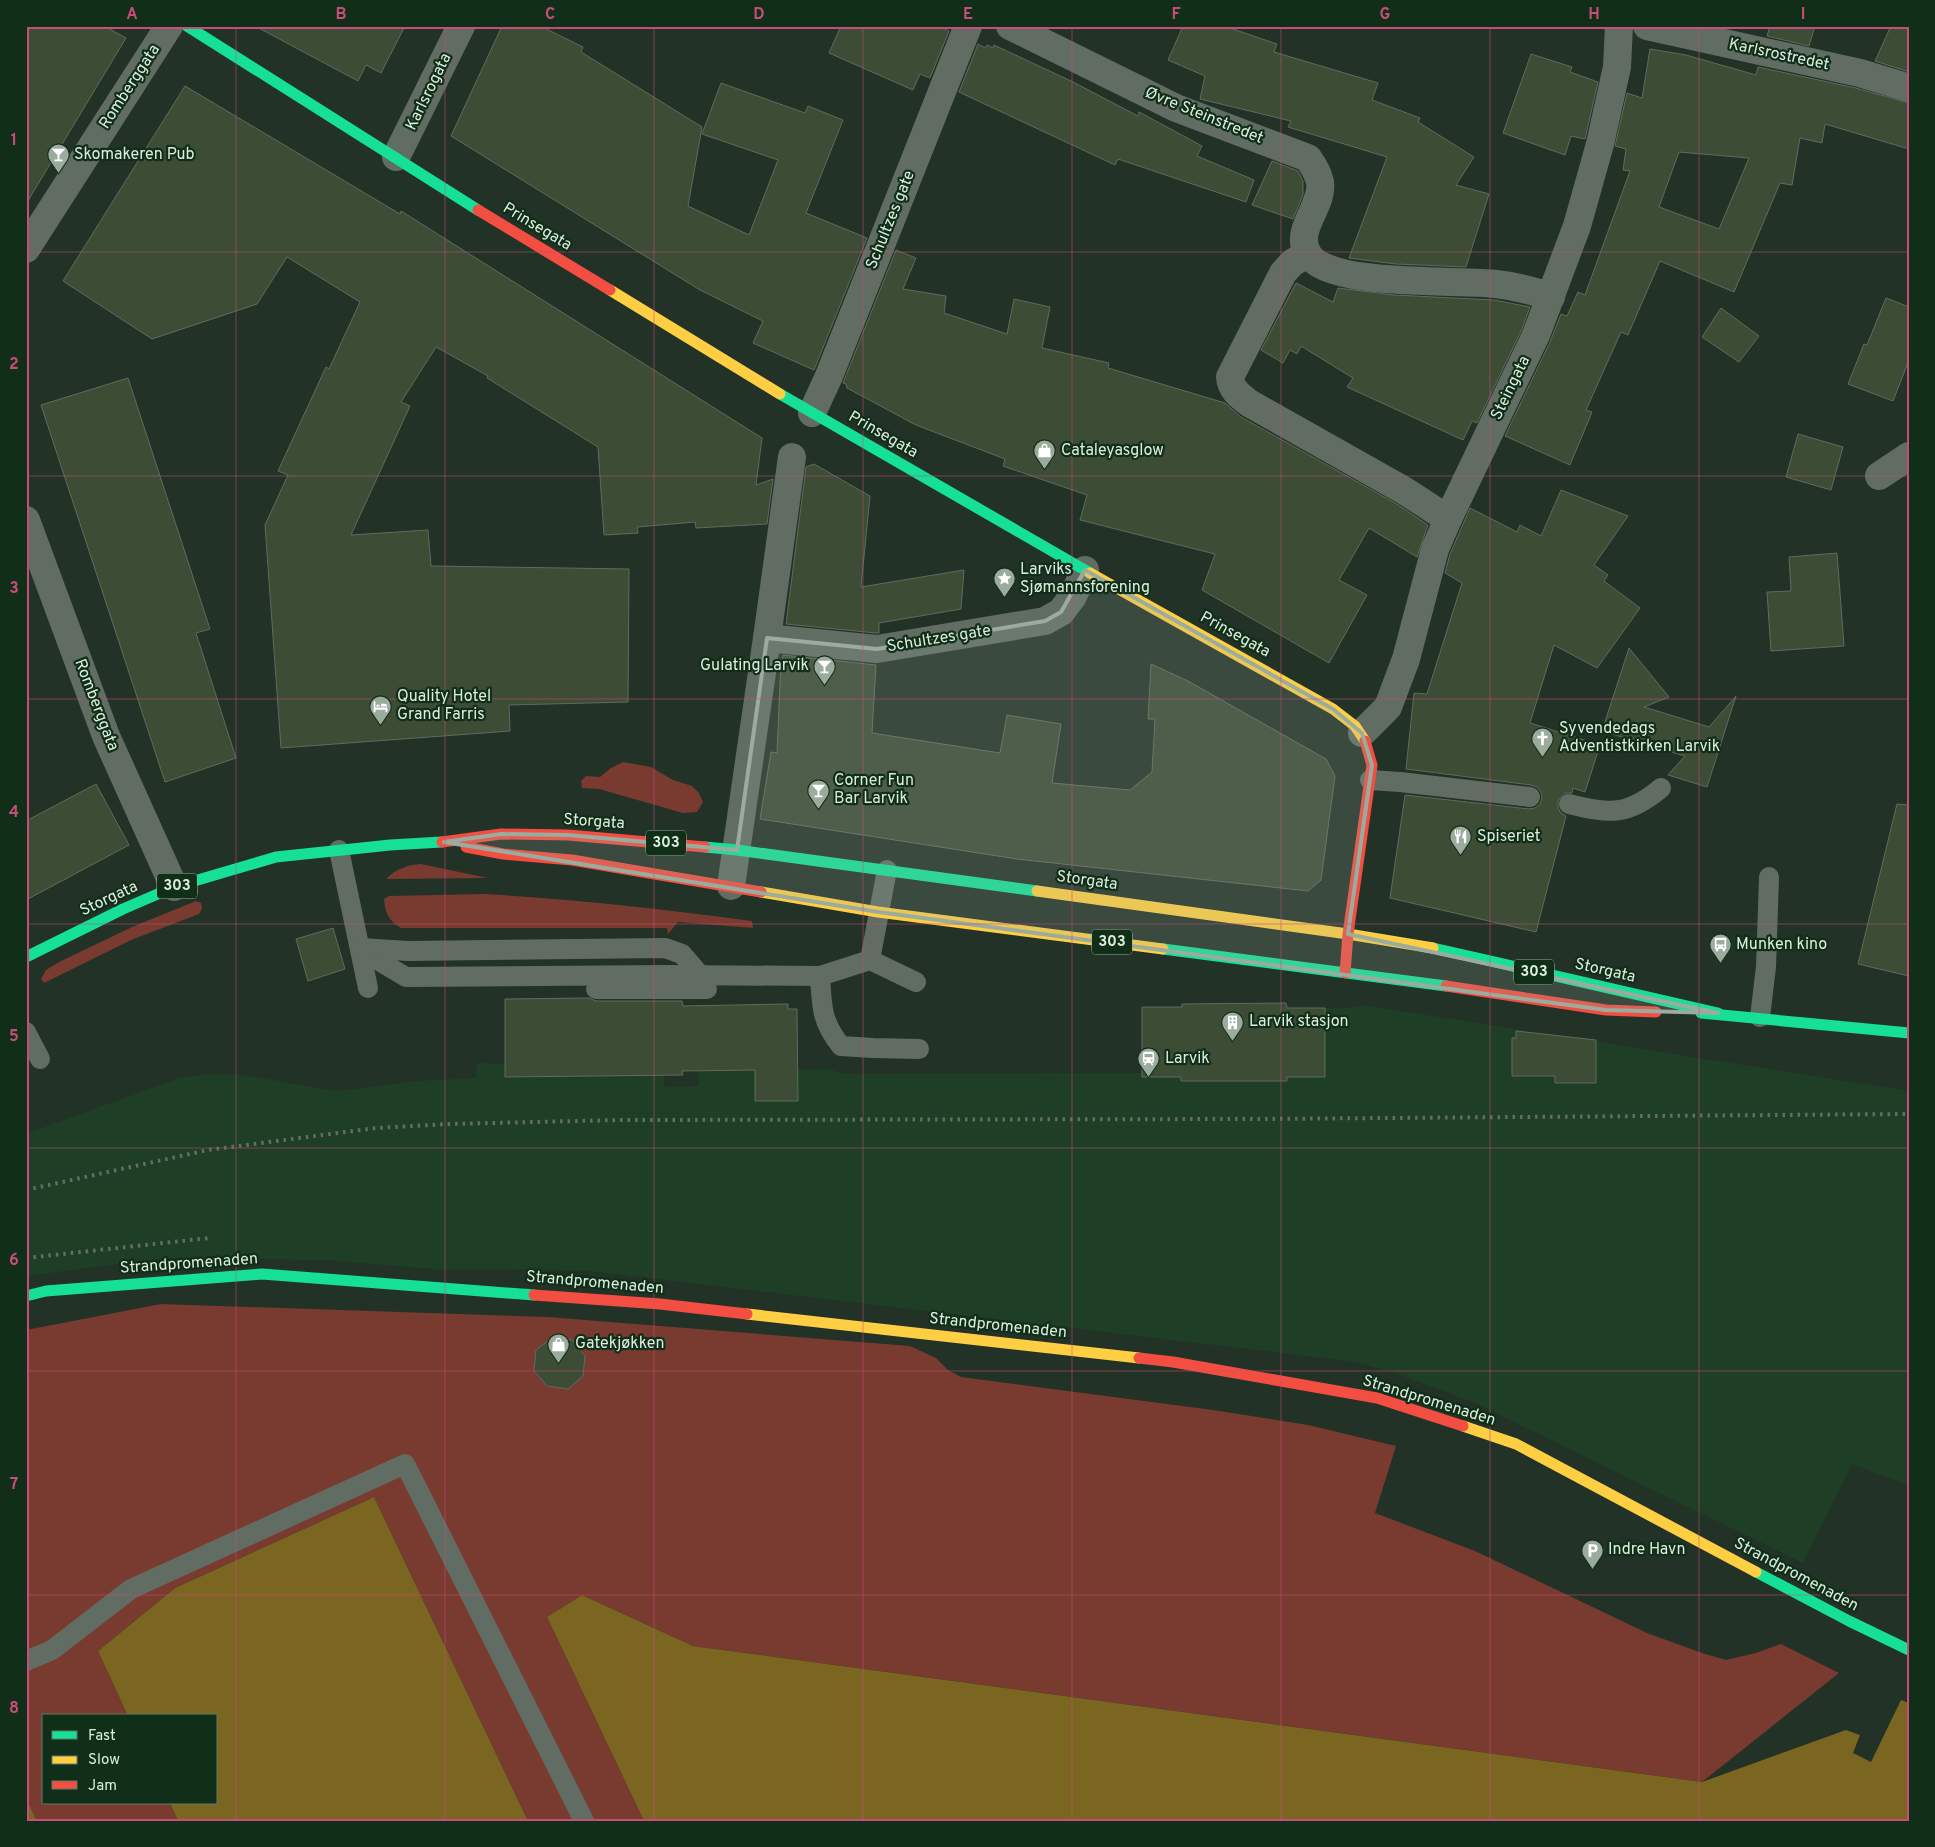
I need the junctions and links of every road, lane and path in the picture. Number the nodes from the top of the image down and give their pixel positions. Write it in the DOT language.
graph roads {
  1 [pos="169,26"];
  2 [pos="187,26"];
  3 [pos="461,26"];
  4 [pos="968,26"];
  5 [pos="1010,26"];
  6 [pos="1619,26"];
  7 [pos="1647,26"];
  8 [pos="1909,88"];
  9 [pos="396,157"];
  10 [pos="26,249"];
  11 [pos="1308,254"];
  12 [pos="1551,297"];
  13 [pos="812,413"];
  14 [pos="1909,456"];
  15 [pos="792,457"];
  16 [pos="1879,476"];
  17 [pos="1448,519"];
  18 [pos="26,520"];
  19 [pos="1085,570"];
  20 [pos="767,638"];
  21 [pos="1362,732"];
  22 [pos="1370,780"];
  23 [pos="1661,788"];
  24 [pos="1530,797"];
  25 [pos="1569,804"];
  26 [pos="444,842"];
  27 [pos="339,850"];
  28 [pos="737,850"];
  29 [pos="887,870"];
  30 [pos="1769,877"];
  31 [pos="732,886"];
  32 [pos="174,887"];
  33 [pos="878,912"];
  34 [pos="1348,934"];
  35 [pos="361,948"];
  36 [pos="26,957"];
  37 [pos="870,960"];
  38 [pos="1345,973"];
  39 [pos="700,975"];
  40 [pos="770,976"];
  41 [pos="820,976"];
  42 [pos="406,977"];
  43 [pos="916,982"];
  44 [pos="368,988"];
  45 [pos="1718,1013"];
  46 [pos="1760,1017"];
  47 [pos="26,1032"];
  48 [pos="1909,1033"];
  49 [pos="919,1049"];
  50 [pos="40,1059"];
  51 [pos="26,1296"];
  52 [pos="1909,1650"];
  53 [pos="26,1661"];
  54 [pos="584,1821"];
  1 -- 10 [label="street, Romberggata"];
  2 -- 9 [label="main road, Prinsegata"];
  3 -- 9 [label="street, Karlsrogata"];
  4 -- 13 [label="street, Schultzes gate"];
  5 -- 11 [label="street, Øvre Steinstredet"];
  6 -- 12 [label="street, Steingata"];
  7 -- 8 [label="street, Karlsrostredet"];
  9 -- 13 [label="main road, Prinsegata"];
  11 -- 12 [label="street"];
  11 -- 17 [label="street"];
  12 -- 17 [label="street, Steingata"];
  13 -- 19 [label="main road, Prinsegata"];
  14 -- 16 [label="street"];
  15 -- 20 [label="street"];
  17 -- 21 [label="street, Steingata"];
  18 -- 32 [label="street, Romberggata"];
  19 -- 20 [label="street, Schultzes gate"];
  19 -- 21 [label="main road, Prinsegata"];
  20 -- 28 [label="street"];
  21 -- 22 [label="main road"];
  22 -- 24 [label="lane"];
  22 -- 34 [label="main road"];
  23 -- 25 [label="lane"];
  26 -- 27 [label="main road, Storgata / 303"];
  26 -- 28 [label="main road, Storgata / 303"];
  26 -- 31 [label="main road, Storgata / 303"];
  27 -- 32 [label="main road, Storgata / 303"];
  27 -- 35 [label="lane"];
  28 -- 29 [label="main road, Storgata / 303"];
  28 -- 31 [label="street"];
  29 -- 33 [label="lane"];
  29 -- 34 [label="main road, Storgata / 303"];
  30 -- 46 [label="lane"];
  31 -- 33 [label="main road, Storgata / 303"];
  32 -- 36 [label="main road, Storgata / 303"];
  33 -- 37 [label="lane"];
  33 -- 38 [label="main road, Storgata / 303"];
  34 -- 38 [label="main road"];
  34 -- 45 [label="main road, Storgata / 303"];
  35 -- 39 [label="lane"];
  35 -- 42 [label="lane"];
  35 -- 44 [label="lane"];
  37 -- 41 [label="lane"];
  37 -- 43 [label="lane"];
  38 -- 45 [label="main road, Storgata / 303"];
  39 -- 40 [label="lane"];
  39 -- 42 [label="lane"];
  40 -- 41 [label="lane"];
  40 -- 42 [label="lane"];
  41 -- 49 [label="lane"];
  45 -- 46 [label="main road, Storgata / 303"];
  46 -- 48 [label="main road, Storgata / 303"];
  47 -- 50 [label="lane"];
  51 -- 52 [label="main road, Strandpromenaden"];
  53 -- 54 [label="lane"];
}
